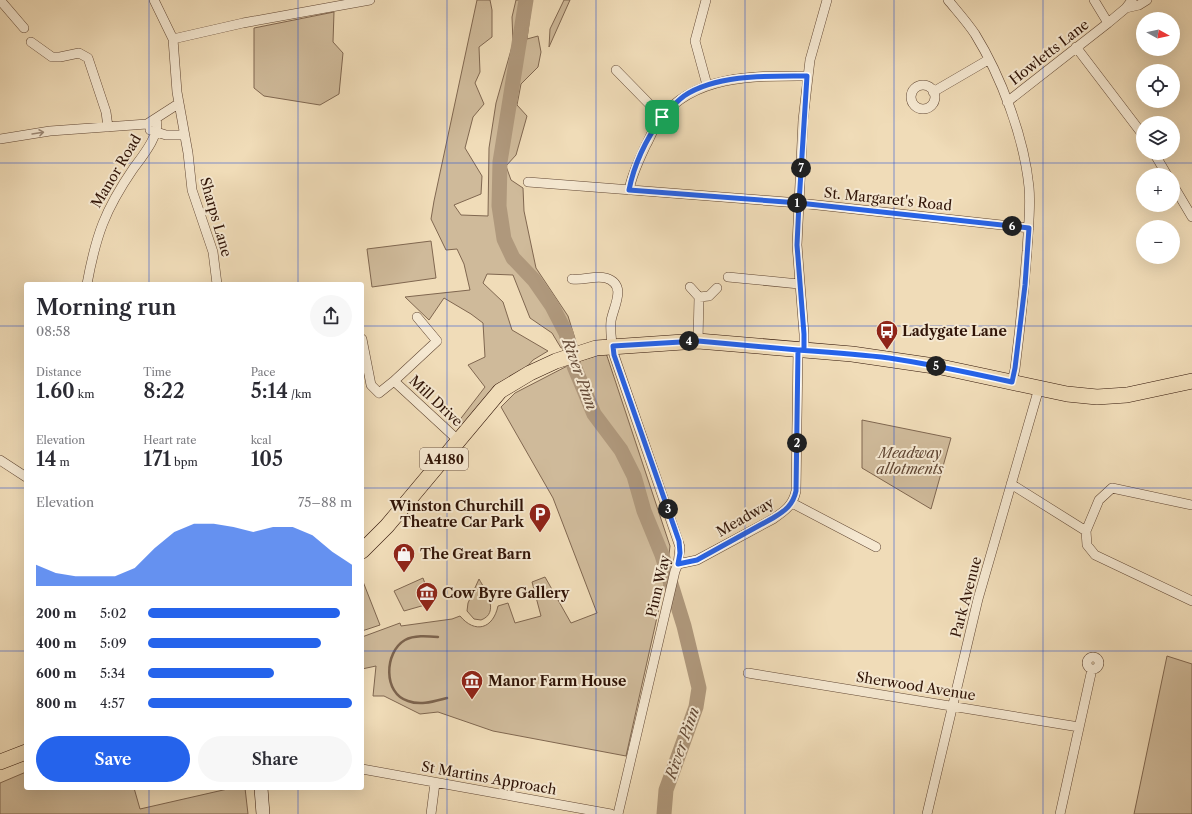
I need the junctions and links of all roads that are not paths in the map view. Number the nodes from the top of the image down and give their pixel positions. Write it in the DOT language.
graph roads {
  1 [pos="0,0"];
  2 [pos="154,0"];
  3 [pos="370,0"];
  4 [pos="706,0"];
  5 [pos="827,0"];
  6 [pos="948,0"];
  7 [pos="1094,0"];
  8 [pos="1132,0"];
  9 [pos="1147,0"];
  10 [pos="1126,8"];
  11 [pos="1108,23"];
  12 [pos="24,28"];
  13 [pos="173,39"];
  14 [pos="31,42"];
  15 [pos="1076,47"];
  16 [pos="988,60"];
  17 [pos="616,70"];
  18 [pos="807,76"];
  19 [pos="707,85"];
  20 [pos="933,92"];
  21 [pos="1007,102"];
  22 [pos="178,104"];
  23 [pos="662,117"];
  24 [pos="156,120"];
  25 [pos="131,126"];
  26 [pos="1136,126"];
  27 [pos="108,127"];
  28 [pos="156,132"];
  29 [pos="184,135"];
  30 [pos="0,139"];
  31 [pos="528,182"];
  32 [pos="629,190"];
  33 [pos="1180,197"];
  34 [pos="799,203"];
  35 [pos="1192,217"];
  36 [pos="1029,228"];
  37 [pos="728,277"];
  38 [pos="572,279"];
  39 [pos="87,282"];
  40 [pos="217,282"];
  41 [pos="799,284"];
  42 [pos="690,287"];
  43 [pos="717,288"];
  44 [pos="699,297"];
  45 [pos="417,318"];
  46 [pos="698,341"];
  47 [pos="613,346"];
  48 [pos="364,349"];
  49 [pos="801,350"];
  50 [pos="394,381"];
  51 [pos="1192,381"];
  52 [pos="1012,382"];
  53 [pos="1039,388"];
  54 [pos="458,441"];
  55 [pos="0,460"];
  56 [pos="24,477"];
  57 [pos="1012,484"];
  58 [pos="792,503"];
  59 [pos="1192,505"];
  60 [pos="1086,531"];
  61 [pos="876,547"];
  62 [pos="364,549"];
  63 [pos="676,568"];
  64 [pos="1192,601"];
  65 [pos="1092,669"];
  66 [pos="748,673"];
  67 [pos="952,707"];
  68 [pos="1079,727"];
  69 [pos="24,753"];
  70 [pos="0,762"];
  71 [pos="364,769"];
  72 [pos="436,783"];
  73 [pos="261,790"];
  74 [pos="263,814"];
  75 [pos="431,814"];
  76 [pos="611,814"];
  77 [pos="618,814"];
  78 [pos="927,814"];
  79 [pos="1060,814"];
  1 -- 12 [label="street"];
  2 -- 13 [label="street"];
  3 -- 13 [label="street"];
  4 -- 19 [label="street"];
  5 -- 18 [label="street"];
  6 -- 16 [label="street"];
  7 -- 11 [label="street"];
  8 -- 10 [label="street, Howletts Lane"];
  9 -- 10 [label="street, Howletts Lane"];
  10 -- 11 [label="street, Howletts Lane"];
  11 -- 15 [label="street, Howletts Lane"];
  13 -- 22 [label="street, Sharps Lane"];
  14 -- 27 [label="street"];
  15 -- 21 [label="street, Howletts Lane"];
  15 -- 26 [label="street"];
  16 -- 20 [label="street"];
  16 -- 21 [label="street"];
  17 -- 23 [label="street"];
  18 -- 19 [label="street"];
  18 -- 34 [label="street"];
  19 -- 23 [label="street"];
  21 -- 36 [label="street"];
  22 -- 24 [label="street"];
  22 -- 29 [label="street, Sharps Lane"];
  23 -- 32 [label="street"];
  24 -- 25 [label="street"];
  24 -- 28 [label="street, Manor Road"];
  25 -- 27 [label="street"];
  25 -- 28 [label="street"];
  30 -- 27 [label="street, one-way"];
  28 -- 29 [label="street"];
  28 -- 39 [label="street, Manor Road"];
  29 -- 40 [label="street, Sharps Lane"];
  31 -- 32 [label="street, St. Margaret's Road"];
  32 -- 34 [label="street, St. Margaret's Road"];
  33 -- 35 [label="street"];
  34 -- 36 [label="street, St. Margaret's Road"];
  34 -- 41 [label="street"];
  36 -- 52 [label="street"];
  37 -- 41 [label="street"];
  38 -- 47 [label="street, Pinn Way"];
  41 -- 49 [label="street"];
  42 -- 44 [label="street"];
  43 -- 44 [label="street"];
  44 -- 46 [label="street"];
  45 -- 50 [label="street, Mill Drive"];
  46 -- 47 [label="main road, A4180"];
  46 -- 49 [label="main road, A4180"];
  47 -- 54 [label="main road, A4180"];
  47 -- 63 [label="street, Pinn Way"];
  48 -- 50 [label="street, Mill Drive"];
  49 -- 52 [label="main road, A4180"];
  49 -- 58 [label="street, Meadway"];
  50 -- 54 [label="street, Mill Drive"];
  51 -- 53 [label="main road, A4180"];
  52 -- 53 [label="main road, A4180"];
  53 -- 57 [label="street, Park Avenue"];
  54 -- 62 [label="main road, A4180"];
  55 -- 56 [label="street"];
  57 -- 60 [label="street"];
  57 -- 67 [label="street, Park Avenue"];
  58 -- 61 [label="street"];
  58 -- 63 [label="street, Meadway"];
  59 -- 60 [label="street"];
  60 -- 64 [label="street"];
  63 -- 77 [label="street, Pinn Way"];
  65 -- 68 [label="street"];
  66 -- 67 [label="street, Sherwood Avenue"];
  67 -- 68 [label="street, Sherwood Avenue"];
  67 -- 78 [label="street, Park Avenue"];
  68 -- 79 [label="street"];
  69 -- 70 [label="main road"];
  71 -- 72 [label="street, St Martins Approach"];
  72 -- 75 [label="street"];
  72 -- 76 [label="street, St Martins Approach"];
  73 -- 74 [label="main road"];
}
